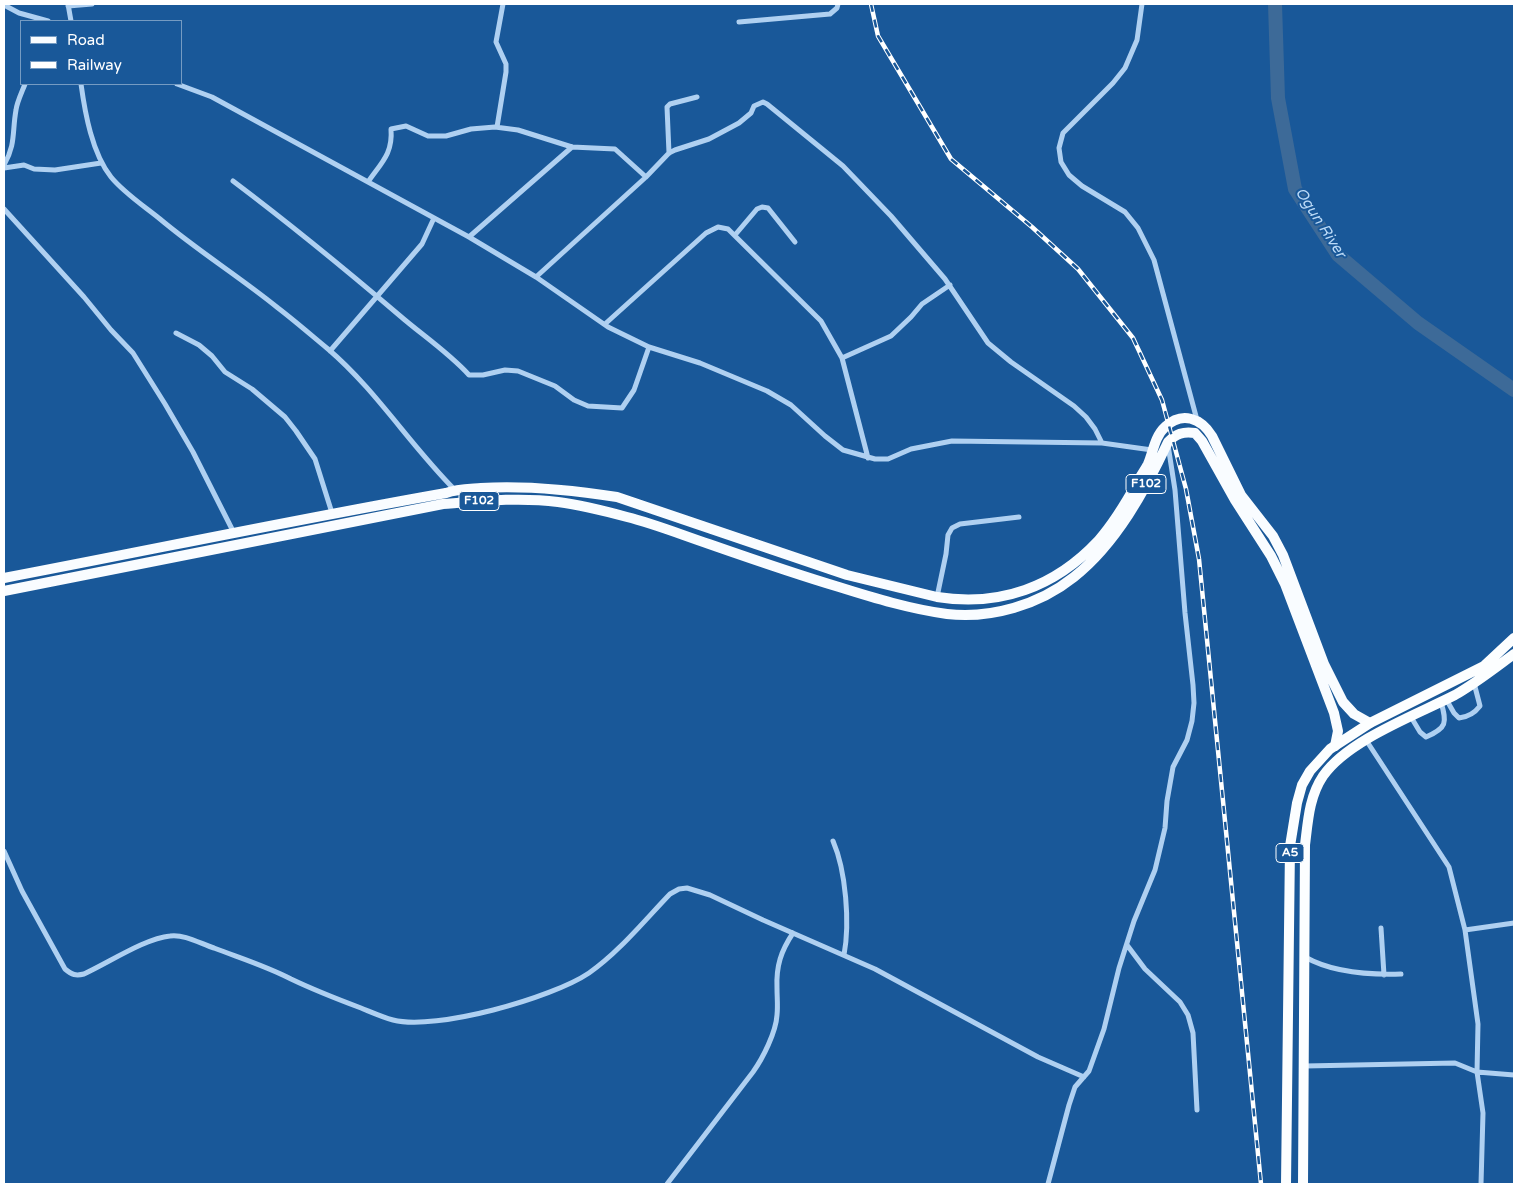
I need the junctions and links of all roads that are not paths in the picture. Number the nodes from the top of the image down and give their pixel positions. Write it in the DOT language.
graph roads {
  1 [pos="92,4"];
  2 [pos="503,4"];
  3 [pos="838,4"];
  4 [pos="1142,4"];
  5 [pos="4,5"];
  6 [pos="68,5"];
  7 [pos="44,20"];
  8 [pos="71,20"];
  9 [pos="739,22"];
  10 [pos="25,85"];
  11 [pos="81,85"];
  12 [pos="180,85"];
  13 [pos="697,97"];
  14 [pos="497,127"];
  15 [pos="572,147"];
  16 [pos="669,153"];
  17 [pos="102,163"];
  18 [pos="4,166"];
  19 [pos="646,177"];
  20 [pos="233,181"];
  21 [pos="368,182"];
  22 [pos="4,209"];
  23 [pos="434,218"];
  24 [pos="735,235"];
  25 [pos="469,237"];
  26 [pos="795,242"];
  27 [pos="536,277"];
  28 [pos="950,285"];
  29 [pos="376,296"];
  30 [pos="605,324"];
  31 [pos="176,333"];
  32 [pos="648,347"];
  33 [pos="330,351"];
  34 [pos="842,358"];
  35 [pos="1197,420"];
  36 [pos="1168,442"];
  37 [pos="1102,443"];
  38 [pos="1153,450"];
  39 [pos="868,458"];
  40 [pos="455,490"];
  41 [pos="332,513"];
  42 [pos="1019,516"];
  43 [pos="234,534"];
  44 [pos="4,578"];
  45 [pos="4,591"];
  46 [pos="937,597"];
  47 [pos="950,599"];
  48 [pos="947,614"];
  49 [pos="1514,638"];
  50 [pos="1514,654"];
  51 [pos="1474,683"];
  52 [pos="1443,700"];
  53 [pos="1411,716"];
  54 [pos="1370,723"];
  55 [pos="1366,740"];
  56 [pos="1335,746"];
  57 [pos="833,841"];
  58 [pos="4,851"];
  59 [pos="1306,894"];
  60 [pos="1290,895"];
  61 [pos="1514,924"];
  62 [pos="1380,928"];
  63 [pos="1465,930"];
  64 [pos="793,933"];
  65 [pos="1127,945"];
  66 [pos="844,955"];
  67 [pos="1305,956"];
  68 [pos="1384,974"];
  69 [pos="1401,974"];
  70 [pos="1305,1066"];
  71 [pos="1477,1072"];
  72 [pos="1514,1075"];
  73 [pos="1084,1076"];
  74 [pos="1197,1110"];
  75 [pos="667,1184"];
  76 [pos="1048,1184"];
  77 [pos="1286,1184"];
  78 [pos="1303,1184"];
  79 [pos="1482,1184"];
  1 -- 6 [label="street"];
  2 -- 14 [label="street"];
  3 -- 9 [label="street"];
  4 -- 35 [label="street"];
  5 -- 7 [label="street"];
  6 -- 8 [label="street"];
  10 -- 18 [label="street"];
  11 -- 17 [label="street"];
  12 -- 21 [label="street"];
  13 -- 16 [label="street"];
  14 -- 15 [label="street"];
  14 -- 21 [label="street"];
  15 -- 19 [label="street"];
  15 -- 25 [label="street"];
  16 -- 19 [label="street"];
  16 -- 28 [label="street"];
  17 -- 18 [label="street"];
  17 -- 33 [label="street"];
  19 -- 27 [label="street"];
  20 -- 29 [label="street"];
  21 -- 23 [label="street"];
  22 -- 43 [label="street"];
  23 -- 25 [label="street"];
  23 -- 29 [label="street"];
  24 -- 26 [label="street"];
  24 -- 30 [label="street"];
  24 -- 34 [label="street"];
  25 -- 27 [label="street"];
  27 -- 30 [label="street"];
  28 -- 34 [label="street"];
  28 -- 37 [label="street"];
  29 -- 32 [label="street"];
  29 -- 33 [label="street"];
  30 -- 32 [label="street"];
  31 -- 41 [label="street"];
  32 -- 39 [label="street"];
  33 -- 40 [label="street"];
  34 -- 39 [label="street"];
  35 -- 38 [label="main road, F102"];
  35 -- 54 [label="main road"];
  36 -- 48 [label="main road, F102"];
  36 -- 56 [label="main road"];
  36 -- 65 [label="street"];
  37 -- 38 [label="street"];
  37 -- 39 [label="street"];
  38 -- 47 [label="main road, F102"];
  40 -- 41 [label="main road, F102"];
  40 -- 46 [label="main road, F102"];
  41 -- 43 [label="main road, F102"];
  42 -- 46 [label="street"];
  43 -- 44 [label="main road, F102"];
  45 -- 48 [label="main road, F102"];
  46 -- 47 [label="main road, F102"];
  47 -- 48 [label="main road"];
  49 -- 54 [label="highway, A5"];
  50 -- 51 [label="highway, A5"];
  51 -- 52 [label="highway, A5"];
  51 -- 52 [label="street"];
  52 -- 53 [label="highway, A5"];
  52 -- 53 [label="street"];
  53 -- 55 [label="highway, A5"];
  54 -- 56 [label="highway, A5"];
  55 -- 59 [label="highway, A5"];
  55 -- 63 [label="street"];
  56 -- 60 [label="highway, A5"];
  57 -- 66 [label="street"];
  58 -- 64 [label="street"];
  59 -- 60 [label="highway"];
  59 -- 67 [label="highway, A5"];
  60 -- 77 [label="highway, A5"];
  61 -- 63 [label="street"];
  62 -- 68 [label="street"];
  63 -- 71 [label="street"];
  64 -- 66 [label="street"];
  64 -- 75 [label="street"];
  65 -- 73 [label="street"];
  65 -- 74 [label="street"];
  66 -- 73 [label="street"];
  67 -- 68 [label="street"];
  67 -- 70 [label="highway, A5"];
  68 -- 69 [label="street"];
  70 -- 71 [label="street"];
  70 -- 78 [label="highway, A5"];
  71 -- 72 [label="street"];
  71 -- 79 [label="street"];
  73 -- 76 [label="street"];
}
